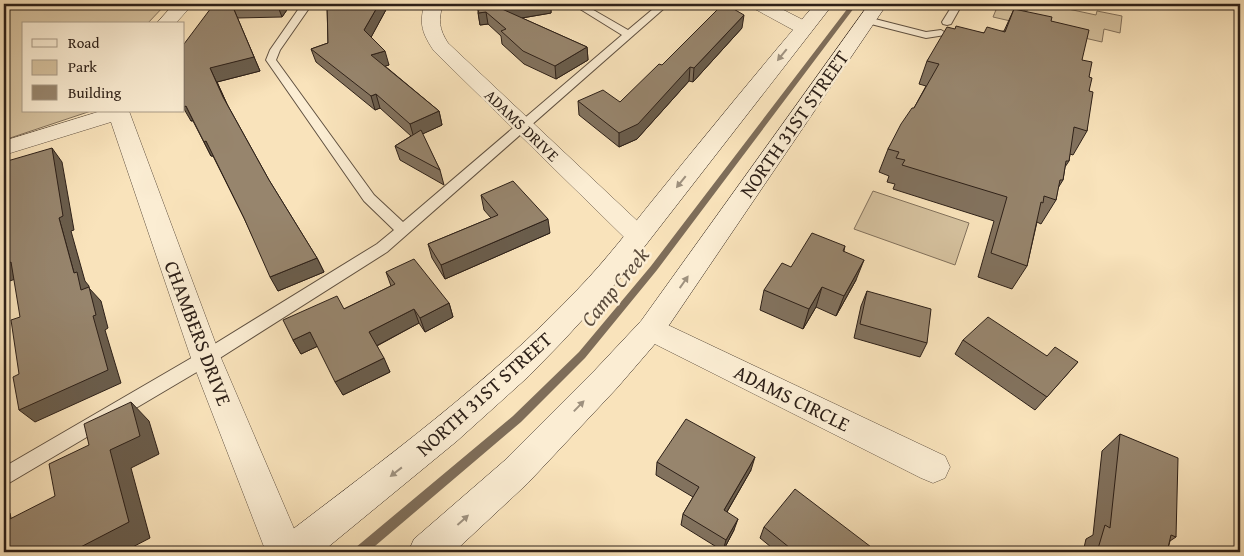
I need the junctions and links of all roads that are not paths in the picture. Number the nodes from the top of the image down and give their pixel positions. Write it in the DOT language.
graph roads {
  1 [pos="184,4"];
  2 [pos="307,4"];
  3 [pos="434,4"];
  4 [pos="577,4"];
  5 [pos="664,4"];
  6 [pos="760,4"];
  7 [pos="824,4"];
  8 [pos="954,8"];
  9 [pos="872,12"];
  10 [pos="167,22"];
  11 [pos="947,22"];
  12 [pos="804,28"];
  13 [pos="941,33"];
  14 [pos="628,34"];
  15 [pos="118,112"];
  16 [pos="524,127"];
  17 [pos="4,148"];
  18 [pos="403,231"];
  19 [pos="638,236"];
  20 [pos="651,330"];
  21 [pos="206,358"];
  22 [pos="932,466"];
  23 [pos="4,477"];
  24 [pos="285,552"];
  25 [pos="293,552"];
  26 [pos="427,552"];
  1 -- 10 [label="main road"];
  2 -- 18 [label="lane"];
  3 -- 16 [label="main road, ADAMS DRIVE"];
  4 -- 14 [label="lane"];
  5 -- 14 [label="lane"];
  6 -- 12 [label="main road"];
  7 -- 12 [label="main road, NORTH 31ST STREET"];
  8 -- 11 [label="lane"];
  9 -- 13 [label="lane"];
  20 -- 9 [label="main road, NORTH 31ST STREET, one-way"];
  12 -- 19 [label="main road, NORTH 31ST STREET, one-way"];
  14 -- 16 [label="lane"];
  15 -- 17 [label="main road"];
  15 -- 21 [label="main road, CHAMBERS DRIVE"];
  16 -- 18 [label="lane"];
  16 -- 19 [label="main road, ADAMS DRIVE"];
  18 -- 21 [label="lane"];
  19 -- 25 [label="main road, NORTH 31ST STREET, one-way"];
  20 -- 22 [label="main road, ADAMS CIRCLE"];
  26 -- 20 [label="main road, NORTH 31ST STREET, one-way"];
  21 -- 23 [label="lane"];
  21 -- 24 [label="main road, CHAMBERS DRIVE"];
}
